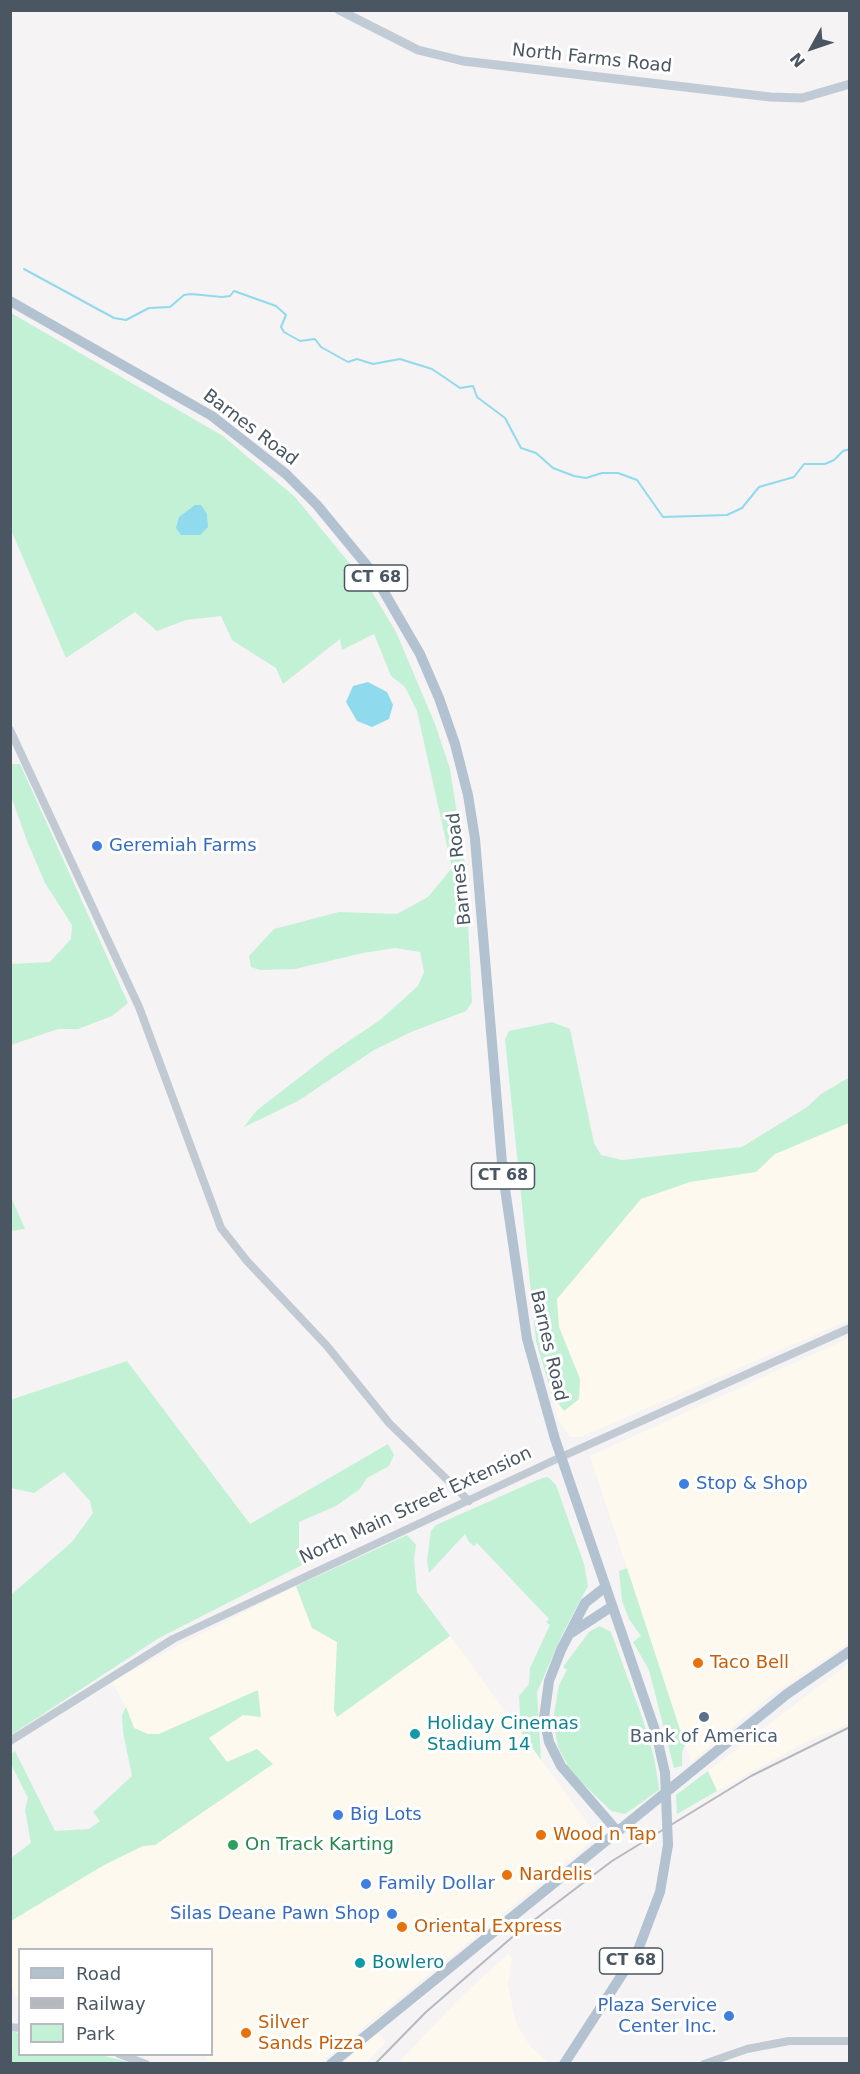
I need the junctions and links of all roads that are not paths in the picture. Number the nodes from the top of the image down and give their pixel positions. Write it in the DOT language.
graph roads {
  1 [pos="339,10"];
  2 [pos="849,84"];
  3 [pos="10,301"];
  4 [pos="10,730"];
  5 [pos="849,1328"];
  6 [pos="561,1456"];
  7 [pos="469,1501"];
  8 [pos="604,1588"];
  9 [pos="611,1607"];
  10 [pos="571,1634"];
  11 [pos="849,1651"];
  12 [pos="10,1740"];
  13 [pos="617,1831"];
  14 [pos="849,2041"];
  15 [pos="122,2056"];
  16 [pos="146,2064"];
  17 [pos="332,2064"];
  18 [pos="564,2064"];
  19 [pos="704,2064"];
  1 -- 2 [label="main road, North Farms Road"];
  3 -- 6 [label="main road, Barnes Road / CT 68"];
  4 -- 7 [label="street"];
  5 -- 6 [label="street, North Main Street Extension"];
  6 -- 7 [label="street, North Main Street Extension"];
  6 -- 8 [label="main road, Barnes Road / CT 68"];
  7 -- 12 [label="street, North Main Street Extension"];
  8 -- 9 [label="main road, Barnes Road / CT 68"];
  8 -- 10 [label="main road"];
  9 -- 10 [label="main road"];
  9 -- 18 [label="main road, Barnes Road / CT 68, bridge"];
  10 -- 13 [label="main road"];
  11 -- 13 [label="main road"];
  13 -- 17 [label="main road"];
  14 -- 19 [label="street"];
  15 -- 16 [label="street"];
}
